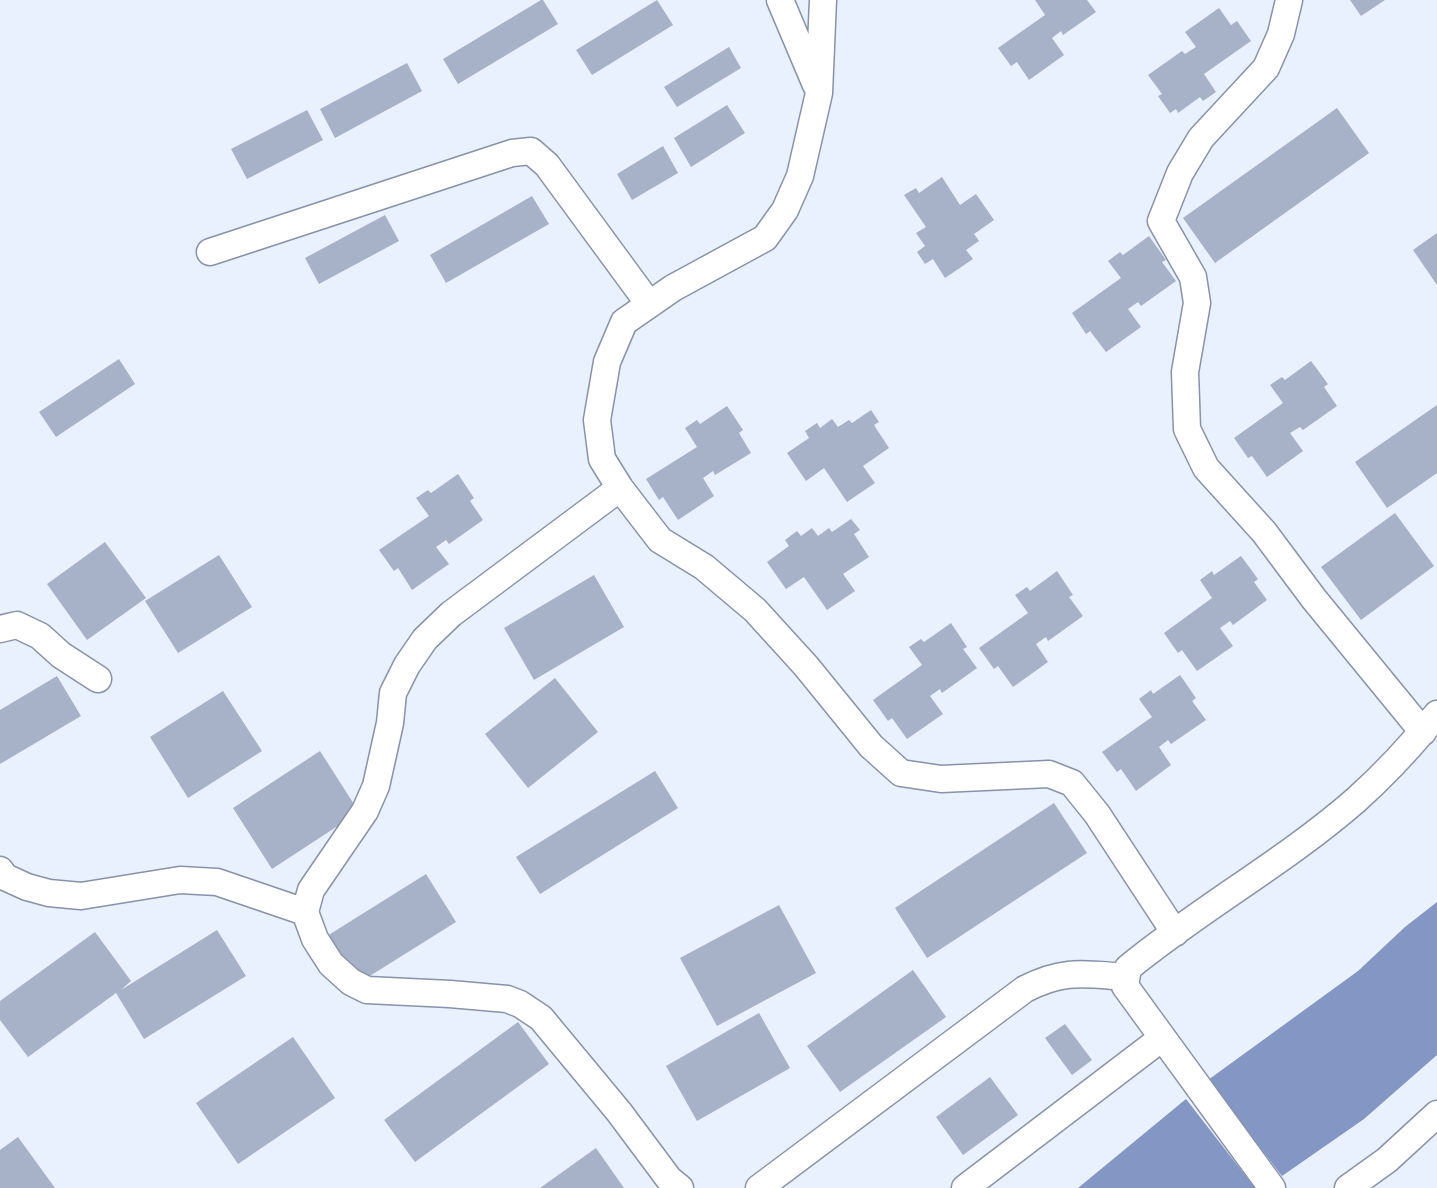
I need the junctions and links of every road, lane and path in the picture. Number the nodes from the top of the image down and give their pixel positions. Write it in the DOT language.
graph roads {
  1 [pos="780,0"];
  2 [pos="822,0"];
  3 [pos="1289,0"];
  4 [pos="819,93"];
  5 [pos="209,252"];
  6 [pos="649,304"];
  7 [pos="620,488"];
  8 [pos="0,629"];
  9 [pos="98,679"];
  10 [pos="1430,723"];
  11 [pos="0,870"];
  12 [pos="305,912"];
  13 [pos="1175,933"];
  14 [pos="1126,977"];
  15 [pos="1162,1038"];
  16 [pos="1437,1114"];
  17 [pos="680,1188"];
  18 [pos="759,1188"];
  19 [pos="965,1188"];
  20 [pos="1272,1188"];
  21 [pos="1348,1188"];
  1 -- 4 [label="street"];
  2 -- 4 [label="street"];
  3 -- 10 [label="street"];
  4 -- 6 [label="street"];
  5 -- 6 [label="street"];
  6 -- 7 [label="street"];
  7 -- 12 [label="street"];
  7 -- 13 [label="street"];
  8 -- 9 [label="street"];
  10 -- 13 [label="street"];
  11 -- 12 [label="street"];
  12 -- 17 [label="street"];
  13 -- 14 [label="street"];
  14 -- 15 [label="street"];
  14 -- 18 [label="street"];
  15 -- 19 [label="street"];
  15 -- 20 [label="street"];
  16 -- 21 [label="street"];
}
